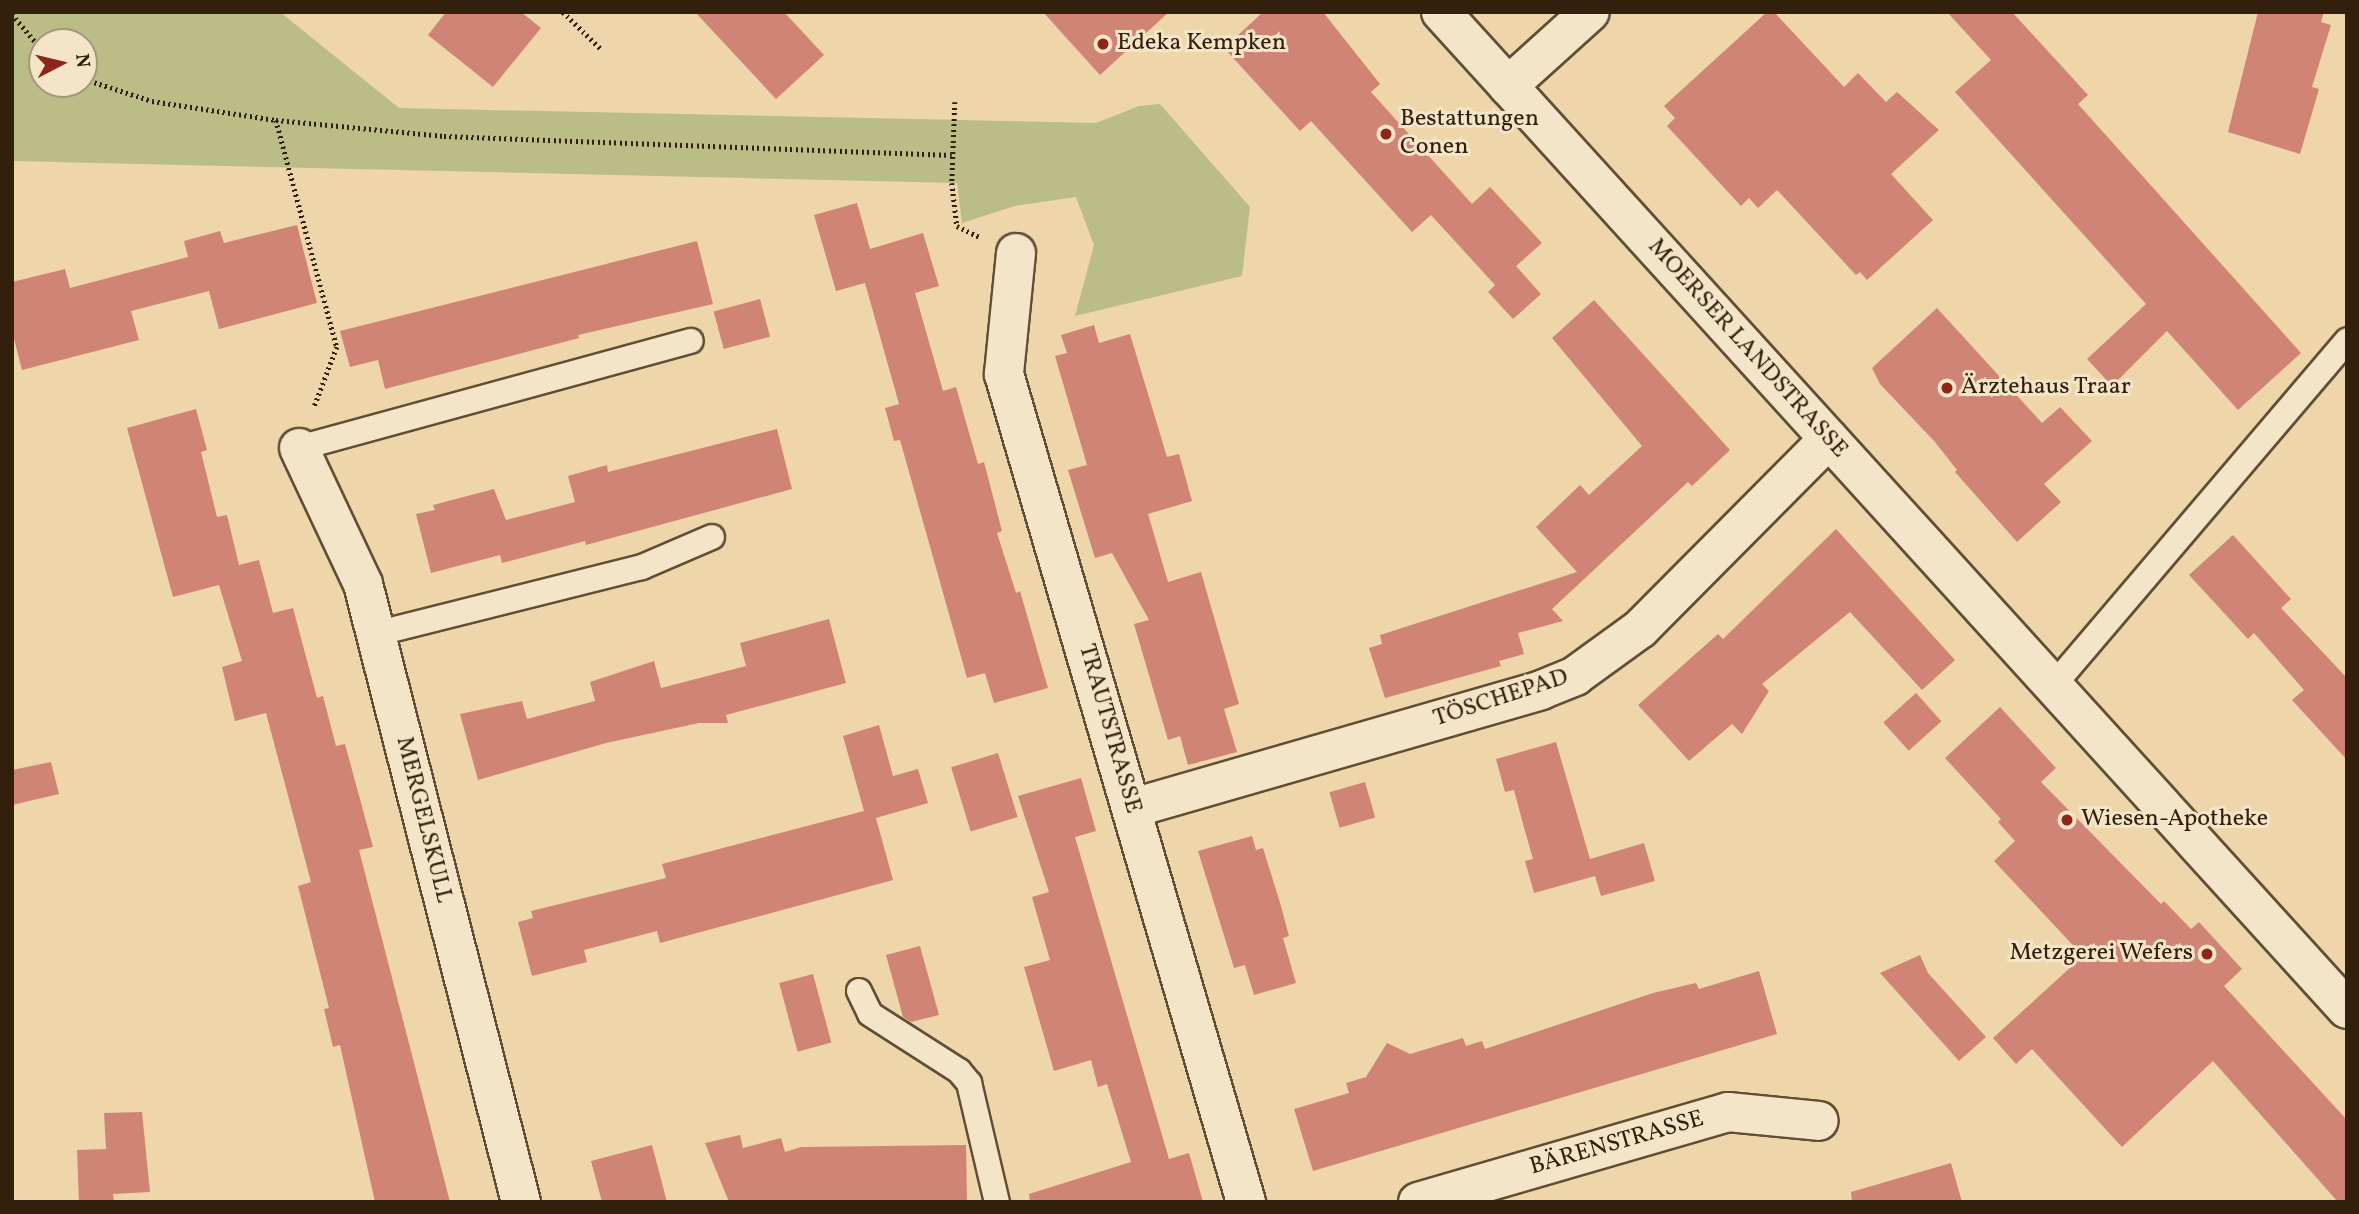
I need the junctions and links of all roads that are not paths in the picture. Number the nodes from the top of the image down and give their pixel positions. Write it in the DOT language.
graph roads {
  1 [pos="1441,12"];
  2 [pos="1590,12"];
  3 [pos="1508,86"];
  4 [pos="1016,253"];
  5 [pos="2347,340"];
  6 [pos="691,341"];
  7 [pos="1829,439"];
  8 [pos="299,448"];
  9 [pos="712,537"];
  10 [pos="375,634"];
  11 [pos="2053,686"];
  12 [pos="1133,808"];
  13 [pos="859,991"];
  14 [pos="2347,1009"];
  15 [pos="1819,1121"];
  16 [pos="521,1202"];
  17 [pos="997,1202"];
  18 [pos="1246,1202"];
  19 [pos="1418,1202"];
  1 -- 3 [label="street, MOERSER LANDSTRASSE"];
  2 -- 3 [label="street"];
  3 -- 7 [label="street, MOERSER LANDSTRASSE"];
  4 -- 12 [label="street, TRAUTSTRASSE"];
  5 -- 11 [label="lane"];
  6 -- 8 [label="lane"];
  7 -- 11 [label="street, MOERSER LANDSTRASSE"];
  7 -- 12 [label="street, TÖSCHEPAD"];
  8 -- 10 [label="street, MERGELSKULL"];
  9 -- 10 [label="lane"];
  10 -- 16 [label="street, MERGELSKULL"];
  11 -- 14 [label="street, MOERSER LANDSTRASSE"];
  12 -- 18 [label="street, TRAUTSTRASSE"];
  13 -- 17 [label="lane"];
  15 -- 19 [label="street, BÄRENSTRASSE"];
}
